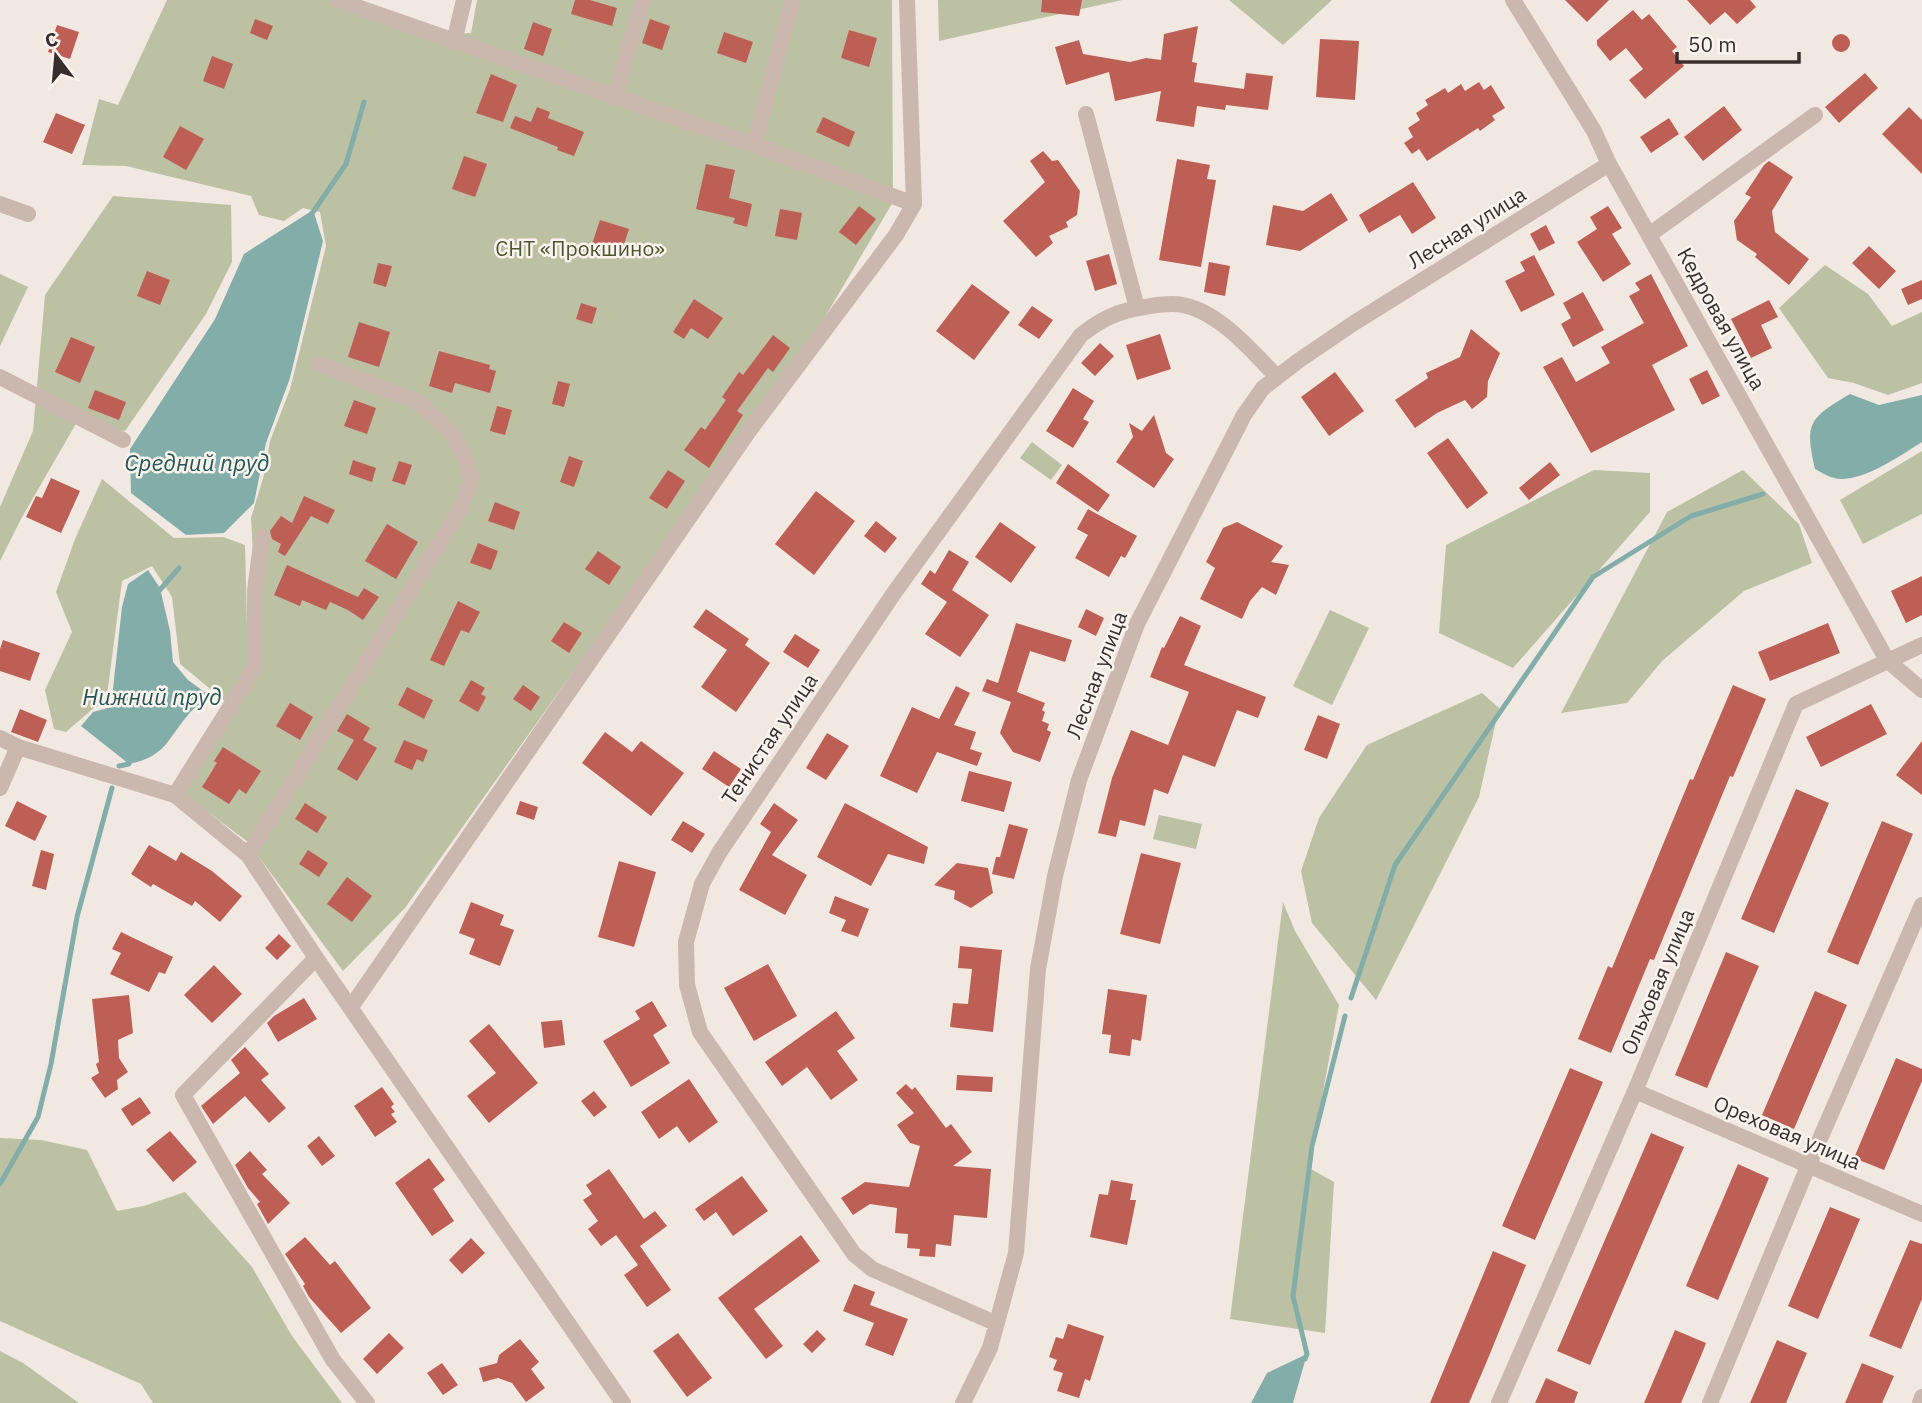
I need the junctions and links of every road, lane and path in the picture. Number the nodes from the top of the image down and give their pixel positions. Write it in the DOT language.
graph roads {
  1 [pos="337,0"];
  2 [pos="464,0"];
  3 [pos="643,0"];
  4 [pos="793,0"];
  5 [pos="907,0"];
  6 [pos="1513,0"];
  7 [pos="454,41"];
  8 [pos="614,98"];
  9 [pos="1086,114"];
  10 [pos="1815,115"];
  11 [pos="754,145"];
  12 [pos="1609,164"];
  13 [pos="914,204"];
  14 [pos="0,205"];
  15 [pos="28,214"];
  16 [pos="1649,235"];
  17 [pos="1137,308"];
  18 [pos="319,364"];
  19 [pos="0,377"];
  20 [pos="1277,377"];
  21 [pos="123,440"];
  22 [pos="262,537"];
  23 [pos="1922,645"];
  24 [pos="1887,660"];
  25 [pos="1922,690"];
  26 [pos="0,738"];
  27 [pos="18,747"];
  28 [pos="0,788"];
  29 [pos="176,795"];
  30 [pos="248,855"];
  31 [pos="1922,905"];
  32 [pos="316,958"];
  33 [pos="351,1007"];
  34 [pos="1635,1091"];
  35 [pos="1809,1164"];
  36 [pos="1922,1214"];
  37 [pos="995,1323"];
  38 [pos="1922,1397"];
  39 [pos="366,1403"];
  40 [pos="623,1403"];
  41 [pos="963,1403"];
  42 [pos="1499,1403"];
  43 [pos="1710,1403"];
  44 [pos="1920,1403"];
  1 -- 7 [label="street"];
  2 -- 7 [label="street"];
  3 -- 8 [label="street"];
  4 -- 11 [label="street"];
  5 -- 13 [label="street"];
  6 -- 12 [label="street, Кедровая улица"];
  7 -- 8 [label="street"];
  8 -- 11 [label="street"];
  9 -- 17 [label="street"];
  10 -- 16 [label="street"];
  11 -- 13 [label="street"];
  12 -- 16 [label="street, Кедровая улица"];
  12 -- 20 [label="street, Лесная улица"];
  13 -- 33 [label="street"];
  14 -- 15 [label="street"];
  16 -- 24 [label="street, Кедровая улица"];
  17 -- 20 [label="street, Тенистая улица"];
  17 -- 37 [label="street, Тенистая улица"];
  18 -- 30 [label="street"];
  19 -- 21 [label="street"];
  20 -- 37 [label="street, Лесная улица"];
  22 -- 29 [label="street"];
  23 -- 24 [label="street, Ольховая улица"];
  24 -- 25 [label="street"];
  24 -- 34 [label="street, Ольховая улица"];
  26 -- 27 [label="street"];
  27 -- 28 [label="street"];
  27 -- 29 [label="street"];
  29 -- 30 [label="street"];
  30 -- 32 [label="street"];
  31 -- 35 [label="street"];
  32 -- 33 [label="street"];
  32 -- 39 [label="street"];
  33 -- 40 [label="street"];
  34 -- 35 [label="street, Ореховая улица"];
  34 -- 42 [label="street, Ольховая улица"];
  35 -- 36 [label="street, Ореховая улица"];
  35 -- 43 [label="street"];
  37 -- 41 [label="street, Лесная улица"];
  38 -- 44 [label="street"];
}
